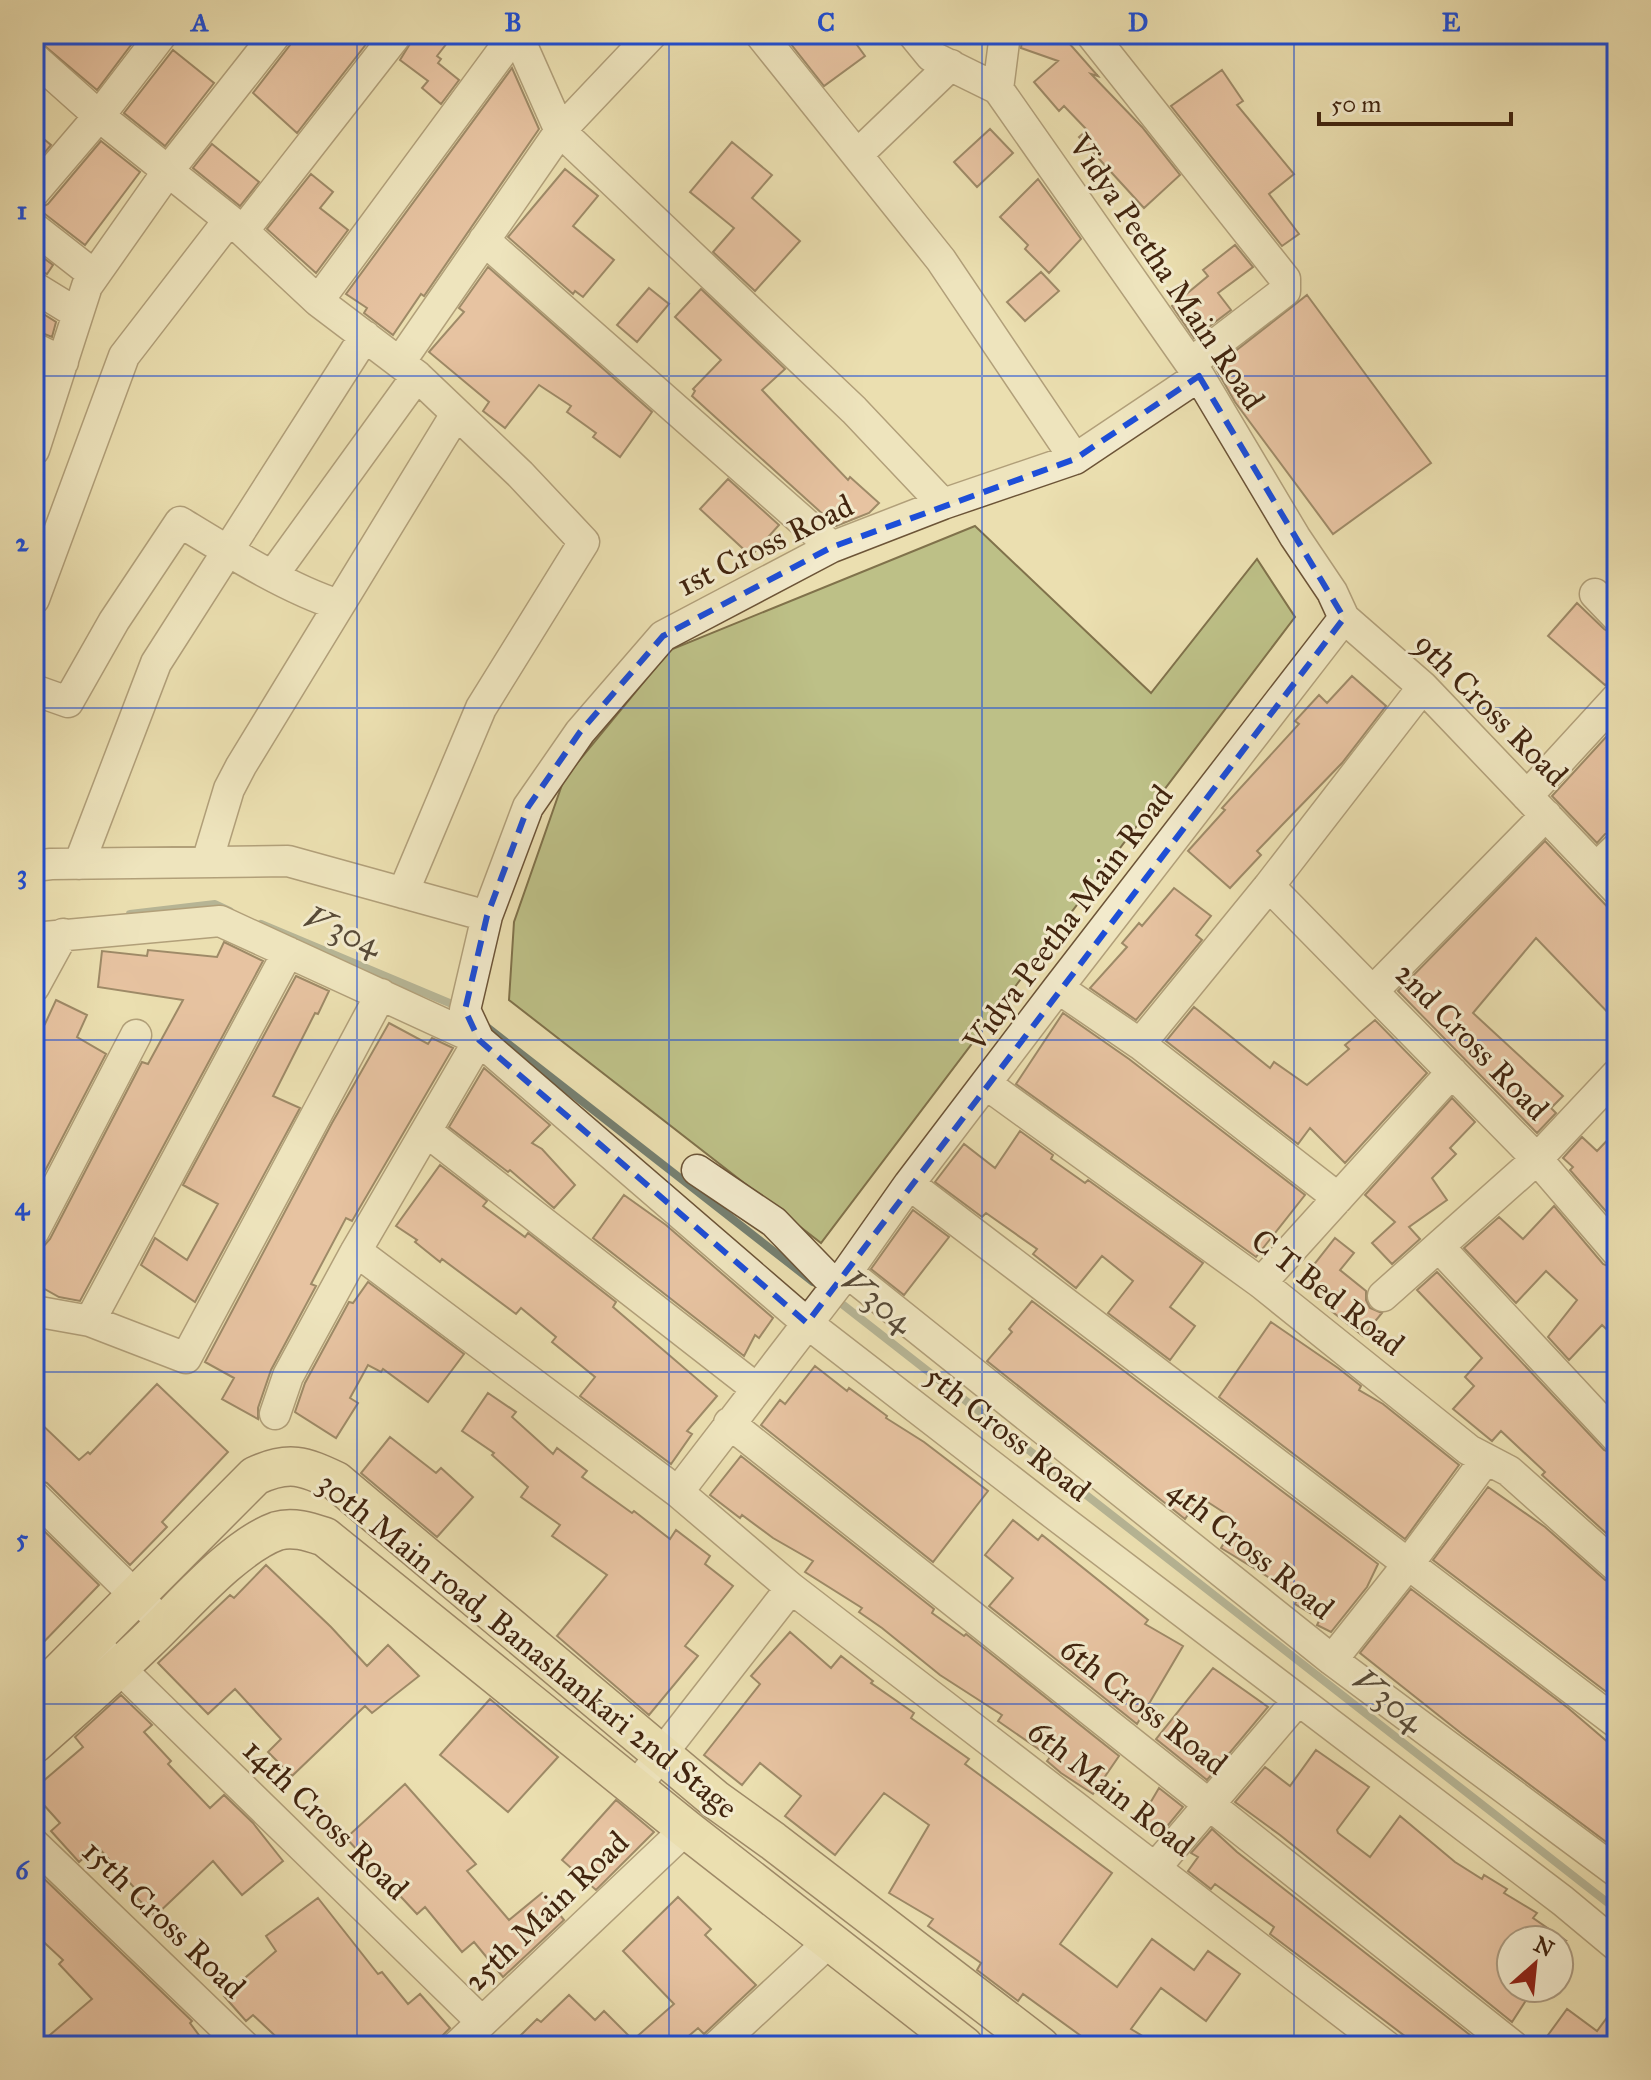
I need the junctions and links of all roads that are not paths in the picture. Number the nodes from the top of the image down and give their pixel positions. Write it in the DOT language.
graph roads {
  1 [pos="162,34"];
  2 [pos="276,34"];
  3 [pos="397,34"];
  4 [pos="516,34"];
  5 [pos="652,34"];
  6 [pos="760,34"];
  7 [pos="913,34"];
  8 [pos="1005,34"];
  9 [pos="1091,34"];
  10 [pos="34,58"];
  11 [pos="951,65"];
  12 [pos="998,89"];
  13 [pos="99,116"];
  14 [pos="560,131"];
  15 [pos="857,155"];
  16 [pos="168,171"];
  17 [pos="34,192"];
  18 [pos="236,226"];
  19 [pos="34,228"];
  20 [pos="484,240"];
  21 [pos="94,275"];
  22 [pos="34,287"];
  23 [pos="318,301"];
  24 [pos="78,314"];
  25 [pos="365,336"];
  26 [pos="34,348"];
  27 [pos="63,362"];
  28 [pos="408,369"];
  29 [pos="1195,370"];
  30 [pos="456,414"];
  31 [pos="34,450"];
  32 [pos="1075,459"];
  33 [pos="943,504"];
  34 [pos="832,547"];
  35 [pos="227,551"];
  36 [pos="273,575"];
  37 [pos="1595,594"];
  38 [pos="34,599"];
  39 [pos="339,605"];
  40 [pos="1617,617"];
  41 [pos="1344,618"];
  42 [pos="1423,687"];
  43 [pos="34,690"];
  44 [pos="1617,698"];
  45 [pos="1537,806"];
  46 [pos="1607,858"];
  47 [pos="207,862"];
  48 [pos="79,864"];
  49 [pos="34,866"];
  50 [pos="1269,886"];
  51 [pos="1617,890"];
  52 [pos="403,893"];
  53 [pos="487,916"];
  54 [pos="48,936"];
  55 [pos="288,952"];
  56 [pos="34,987"];
  57 [pos="1058,988"];
  58 [pos="1373,991"];
  59 [pos="381,994"];
  60 [pos="136,1035"];
  61 [pos="479,1040"];
  62 [pos="1140,1044"];
  63 [pos="1452,1072"];
  64 [pos="986,1084"];
  65 [pos="1614,1084"];
  66 [pos="427,1132"];
  67 [pos="1537,1159"];
  68 [pos="697,1170"];
  69 [pos="909,1184"];
  70 [pos="1338,1198"];
  71 [pos="34,1231"];
  72 [pos="1439,1247"];
  73 [pos="356,1251"];
  74 [pos="1617,1252"];
  75 [pos="1261,1283"];
  76 [pos="829,1295"];
  77 [pos="1383,1296"];
  78 [pos="34,1311"];
  79 [pos="90,1321"];
  80 [pos="757,1389"];
  81 [pos="275,1414"];
  82 [pos="729,1423"];
  83 [pos="1617,1438"];
  84 [pos="1486,1459"];
  85 [pos="678,1492"];
  86 [pos="34,1496"];
  87 [pos="1409,1563"];
  88 [pos="1617,1567"];
  89 [pos="791,1588"];
  90 [pos="135,1596"];
  91 [pos="165,1624"];
  92 [pos="91,1641"];
  93 [pos="1332,1660"];
  94 [pos="119,1668"];
  95 [pos="47,1692"];
  96 [pos="1298,1700"];
  97 [pos="1617,1723"];
  98 [pos="34,1744"];
  99 [pos="660,1755"];
  100 [pos="635,1788"];
  101 [pos="1209,1804"];
  102 [pos="686,1829"];
  103 [pos="34,1844"];
  104 [pos="1155,1868"];
  105 [pos="1617,1872"];
  106 [pos="829,1942"];
  107 [pos="1617,1946"];
  108 [pos="482,2022"];
  109 [pos="1378,2044"];
  110 [pos="244,2046"];
  111 [pos="457,2046"];
  112 [pos="717,2046"];
  113 [pos="964,2046"];
  114 [pos="1040,2046"];
  115 [pos="1513,2046"];
  1 -- 13 [label="street"];
  2 -- 16 [label="street"];
  3 -- 18 [label="street"];
  4 -- 14 [label="street"];
  4 -- 23 [label="street"];
  5 -- 14 [label="street"];
  6 -- 15 [label="street"];
  7 -- 11 [label="street"];
  8 -- 12 [label="street"];
  9 -- 29 [label="street, 1st Cross Road"];
  10 -- 13 [label="street"];
  11 -- 12 [label="street"];
  11 -- 15 [label="street"];
  12 -- 29 [label="street, Vidya Peetha Main Road"];
  13 -- 16 [label="street"];
  13 -- 17 [label="street"];
  14 -- 20 [label="street"];
  14 -- 33 [label="street"];
  15 -- 32 [label="street"];
  16 -- 18 [label="street"];
  16 -- 21 [label="street"];
  18 -- 23 [label="street"];
  18 -- 38 [label="street"];
  19 -- 21 [label="street"];
  20 -- 28 [label="street"];
  20 -- 34 [label="street"];
  21 -- 24 [label="street"];
  22 -- 24 [label="street"];
  23 -- 25 [label="street"];
  24 -- 27 [label="street"];
  25 -- 28 [label="street"];
  25 -- 35 [label="street"];
  26 -- 27 [label="street"];
  27 -- 31 [label="street"];
  28 -- 30 [label="street"];
  28 -- 36 [label="street"];
  29 -- 32 [label="street, 1st Cross Road"];
  29 -- 41 [label="street, Vidya Peetha Main Road"];
  30 -- 39 [label="street"];
  30 -- 52 [label="street"];
  32 -- 33 [label="street, 1st Cross Road"];
  33 -- 34 [label="street, 1st Cross Road"];
  34 -- 53 [label="street, 1st Cross Road"];
  35 -- 36 [label="street"];
  35 -- 43 [label="street"];
  35 -- 48 [label="street"];
  36 -- 39 [label="street"];
  37 -- 40 [label="street"];
  39 -- 47 [label="street"];
  41 -- 42 [label="street, 9th Cross Road"];
  41 -- 57 [label="street, Vidya Peetha Main Road"];
  42 -- 45 [label="street, 9th Cross Road"];
  42 -- 50 [label="street"];
  44 -- 45 [label="street"];
  45 -- 46 [label="street, 9th Cross Road"];
  45 -- 58 [label="street"];
  46 -- 51 [label="street, 9th Cross Road"];
  47 -- 48 [label="street"];
  47 -- 52 [label="street"];
  48 -- 49 [label="street"];
  50 -- 58 [label="street, 2nd Cross Road"];
  50 -- 62 [label="street"];
  52 -- 53 [label="street"];
  53 -- 61 [label="street, 1st Cross Road"];
  54 -- 55 [label="street, 5th Cross Road"];
  54 -- 56 [label="street"];
  55 -- 59 [label="street, 5th Cross Road"];
  55 -- 79 [label="street"];
  57 -- 62 [label="street"];
  57 -- 64 [label="street, Vidya Peetha Main Road"];
  58 -- 63 [label="street, 2nd Cross Road"];
  59 -- 61 [label="street, 5th Cross Road"];
  59 -- 79 [label="street"];
  60 -- 71 [label="street"];
  61 -- 66 [label="street"];
  61 -- 76 [label="street, 5th Cross Road"];
  62 -- 70 [label="street"];
  63 -- 67 [label="street, 2nd Cross Road"];
  63 -- 70 [label="street"];
  64 -- 69 [label="street, Vidya Peetha Main Road"];
  64 -- 75 [label="street, C T Bed Road"];
  65 -- 67 [label="street"];
  66 -- 73 [label="street"];
  66 -- 80 [label="street"];
  67 -- 72 [label="street"];
  67 -- 74 [label="street, 2nd Cross Road"];
  68 -- 76 [label="street"];
  69 -- 76 [label="street, Vidya Peetha Main Road"];
  69 -- 87 [label="street"];
  70 -- 75 [label="street"];
  72 -- 77 [label="street"];
  72 -- 83 [label="street"];
  73 -- 81 [label="street"];
  73 -- 85 [label="street"];
  75 -- 84 [label="street, C T Bed Road"];
  76 -- 80 [label="street, Vidya Peetha Main Road"];
  76 -- 93 [label="street, 4th Cross Road"];
  76 -- 96 [label="street, 5th Cross Road"];
  78 -- 79 [label="street"];
  80 -- 82 [label="street, Vidya Peetha Main Road"];
  82 -- 85 [label="street, Vidya Peetha Main Road"];
  82 -- 101 [label="street, 6th Cross Road"];
  84 -- 87 [label="street"];
  84 -- 88 [label="street, C T Bed Road"];
  85 -- 89 [label="street"];
  86 -- 90 [label="street"];
  87 -- 93 [label="street"];
  87 -- 97 [label="street"];
  89 -- 99 [label="street"];
  89 -- 104 [label="street, 6th Main Road"];
  90 -- 91 [label="street"];
  90 -- 92 [label="main road, 30th Main road, Banashankari 2nd Stage"];
  90 -- 99 [label="main road, 30th Main road, Banashankari 2nd Stage"];
  91 -- 94 [label="main road, 30th Main road, Banashankari 2nd Stage"];
  91 -- 100 [label="main road, 30th Main road, Banashankari 2nd Stage"];
  92 -- 94 [label="street, 14th Cross Road"];
  92 -- 95 [label="main road, 30th Main road, Banashankari 2nd Stage"];
  93 -- 105 [label="street, 4th Cross Road"];
  94 -- 95 [label="main road, 30th Main road, Banashankari 2nd Stage"];
  94 -- 108 [label="street, 14th Cross Road"];
  95 -- 98 [label="main road, 30th Main road, Banashankari 2nd Stage"];
  96 -- 101 [label="street"];
  96 -- 107 [label="street, 5th Cross Road"];
  99 -- 100 [label="street"];
  99 -- 114 [label="main road, 30th Main road, Banashankari 2nd Stage"];
  100 -- 102 [label="main road, 30th Main road, Banashankari 2nd Stage"];
  101 -- 104 [label="street"];
  101 -- 115 [label="street, 6th Cross Road"];
  102 -- 106 [label="main road, 30th Main road, Banashankari 2nd Stage"];
  102 -- 108 [label="street, 25th Main Road"];
  103 -- 110 [label="street, 15th Cross Road"];
  104 -- 109 [label="street, 6th Main Road"];
  106 -- 112 [label="street"];
  106 -- 113 [label="main road, 30th Main road, Banashankari 2nd Stage"];
  108 -- 111 [label="street, 25th Main Road"];
}
